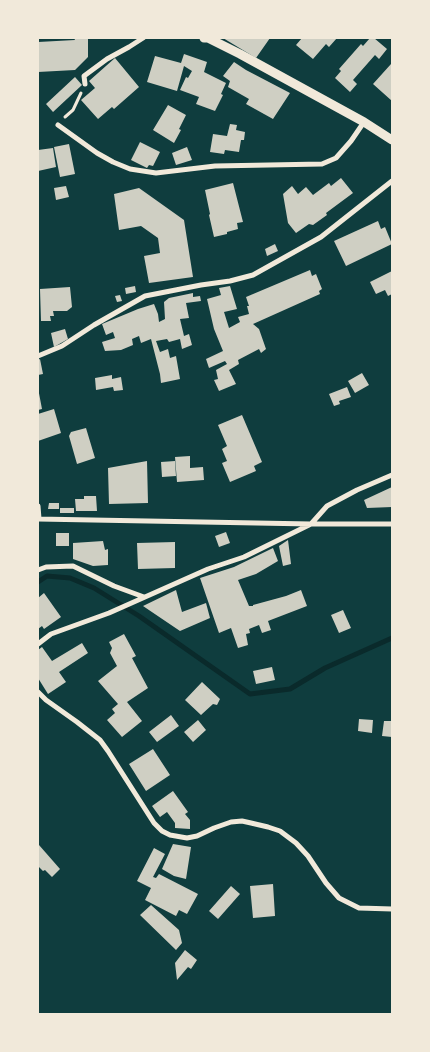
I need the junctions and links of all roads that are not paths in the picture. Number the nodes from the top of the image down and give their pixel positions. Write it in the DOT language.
graph roads {
  1 [pos="143,38"];
  2 [pos="204,38"];
  3 [pos="85,84"];
  4 [pos="364,122"];
  5 [pos="58,125"];
  6 [pos="392,140"];
  7 [pos="392,182"];
  8 [pos="38,356"];
  9 [pos="392,475"];
  10 [pos="38,506"];
  11 [pos="38,519"];
  12 [pos="311,524"];
  13 [pos="392,524"];
  14 [pos="38,570"];
  15 [pos="142,598"];
  16 [pos="38,644"];
  17 [pos="38,692"];
  18 [pos="392,909"];
  1 -- 3 [label="street"];
  2 -- 4 [label="street"];
  4 -- 5 [label="street"];
  4 -- 6 [label="street"];
  7 -- 8 [label="street"];
  9 -- 12 [label="street"];
  10 -- 11 [label="street"];
  11 -- 12 [label="street"];
  12 -- 13 [label="street"];
  12 -- 15 [label="street"];
  14 -- 15 [label="street"];
  15 -- 16 [label="street"];
  17 -- 18 [label="street"];
}
